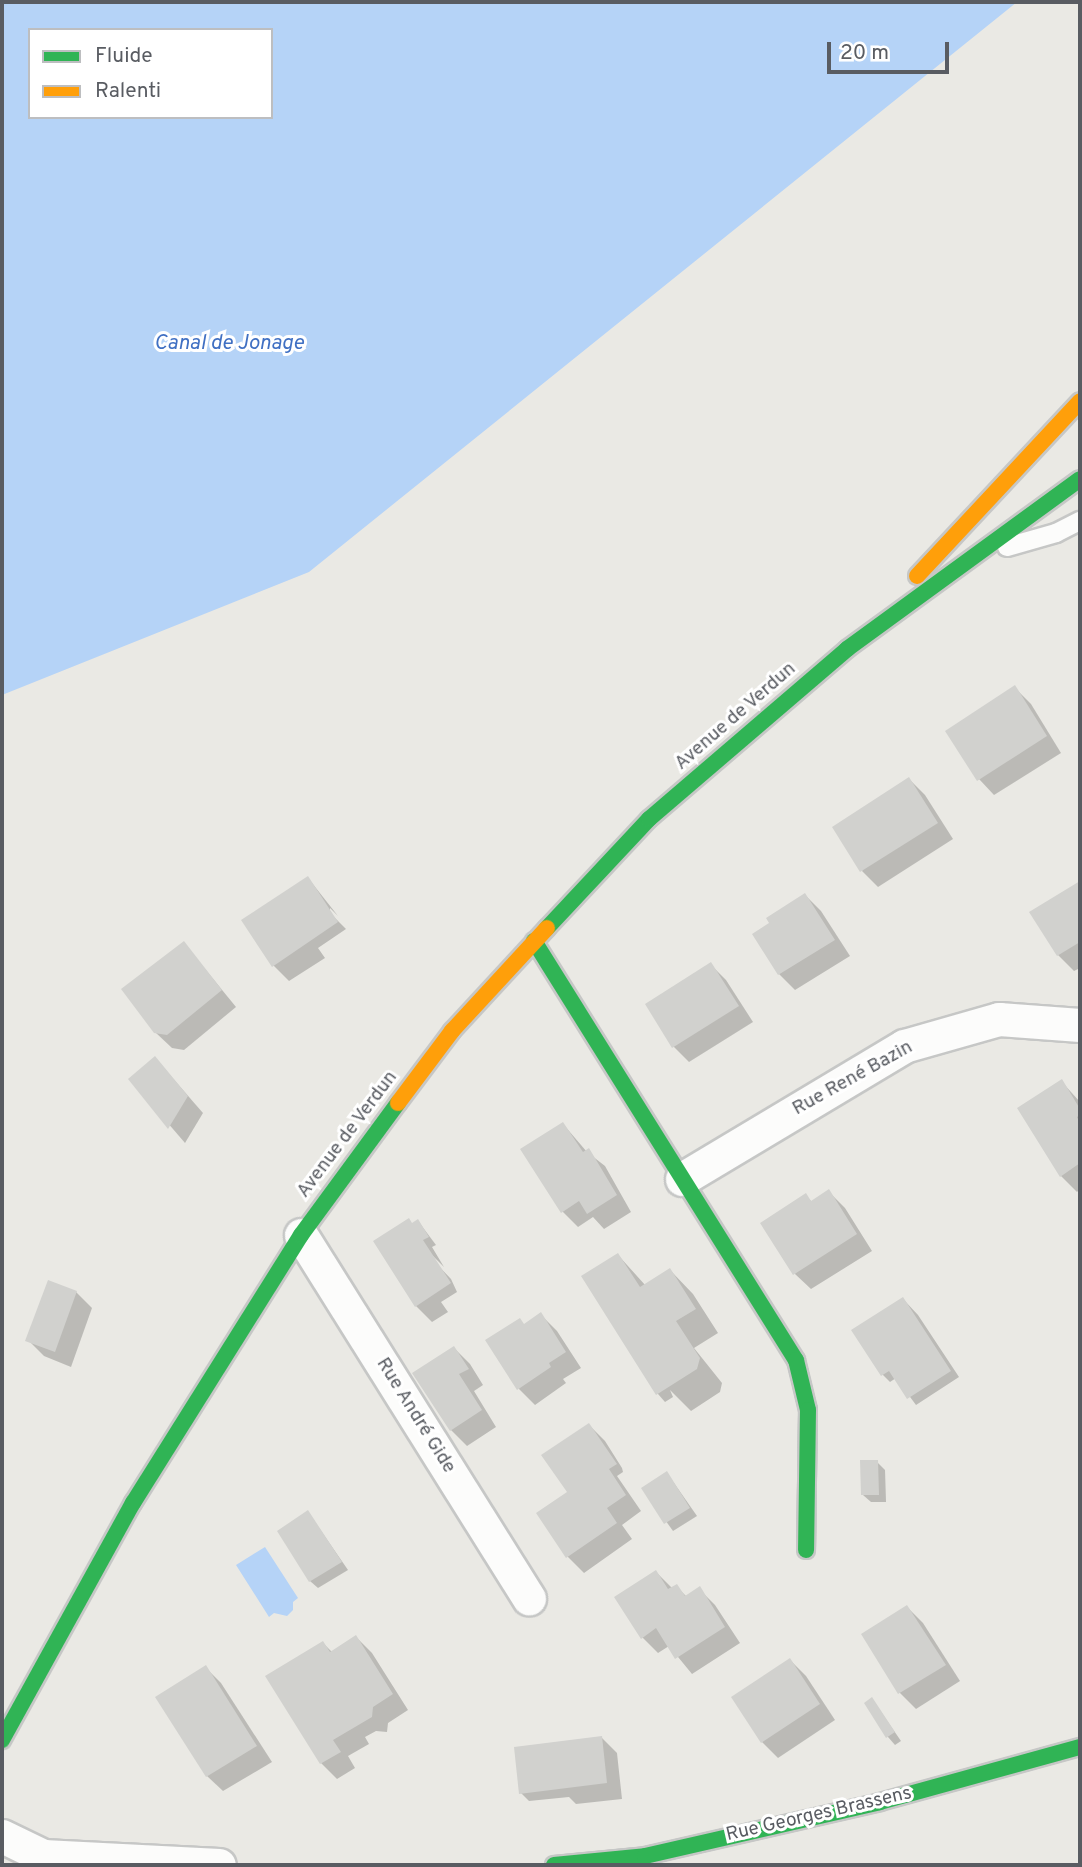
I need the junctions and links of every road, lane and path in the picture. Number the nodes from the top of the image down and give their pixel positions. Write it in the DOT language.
graph roads {
  1 [pos="1080,401"];
  2 [pos="1080,479"];
  3 [pos="1080,521"];
  4 [pos="973,556"];
  5 [pos="847,649"];
  6 [pos="534,941"];
  7 [pos="1080,1025"];
  8 [pos="682,1179"];
  9 [pos="300,1234"];
  10 [pos="806,1550"];
  11 [pos="529,1598"];
  12 [pos="2,1740"];
  13 [pos="1080,1747"];
  14 [pos="2,1836"];
  15 [pos="43,1861"];
  16 [pos="219,1865"];
  17 [pos="560,1865"];
  1 -- 5 [label="main road, Avenue de Verdun"];
  2 -- 4 [label="main road, Avenue de Verdun"];
  3 -- 4 [label="lane"];
  4 -- 5 [label="main road, Avenue de Verdun"];
  5 -- 6 [label="main road, Avenue de Verdun"];
  6 -- 8 [label="main road"];
  6 -- 9 [label="main road, Avenue de Verdun"];
  7 -- 8 [label="street, Rue René Bazin"];
  8 -- 10 [label="main road"];
  9 -- 11 [label="street, Rue André Gide"];
  9 -- 12 [label="main road, Avenue de Verdun"];
  13 -- 17 [label="main road, Rue Georges Brassens"];
  14 -- 15 [label="street"];
  15 -- 16 [label="street"];
}
